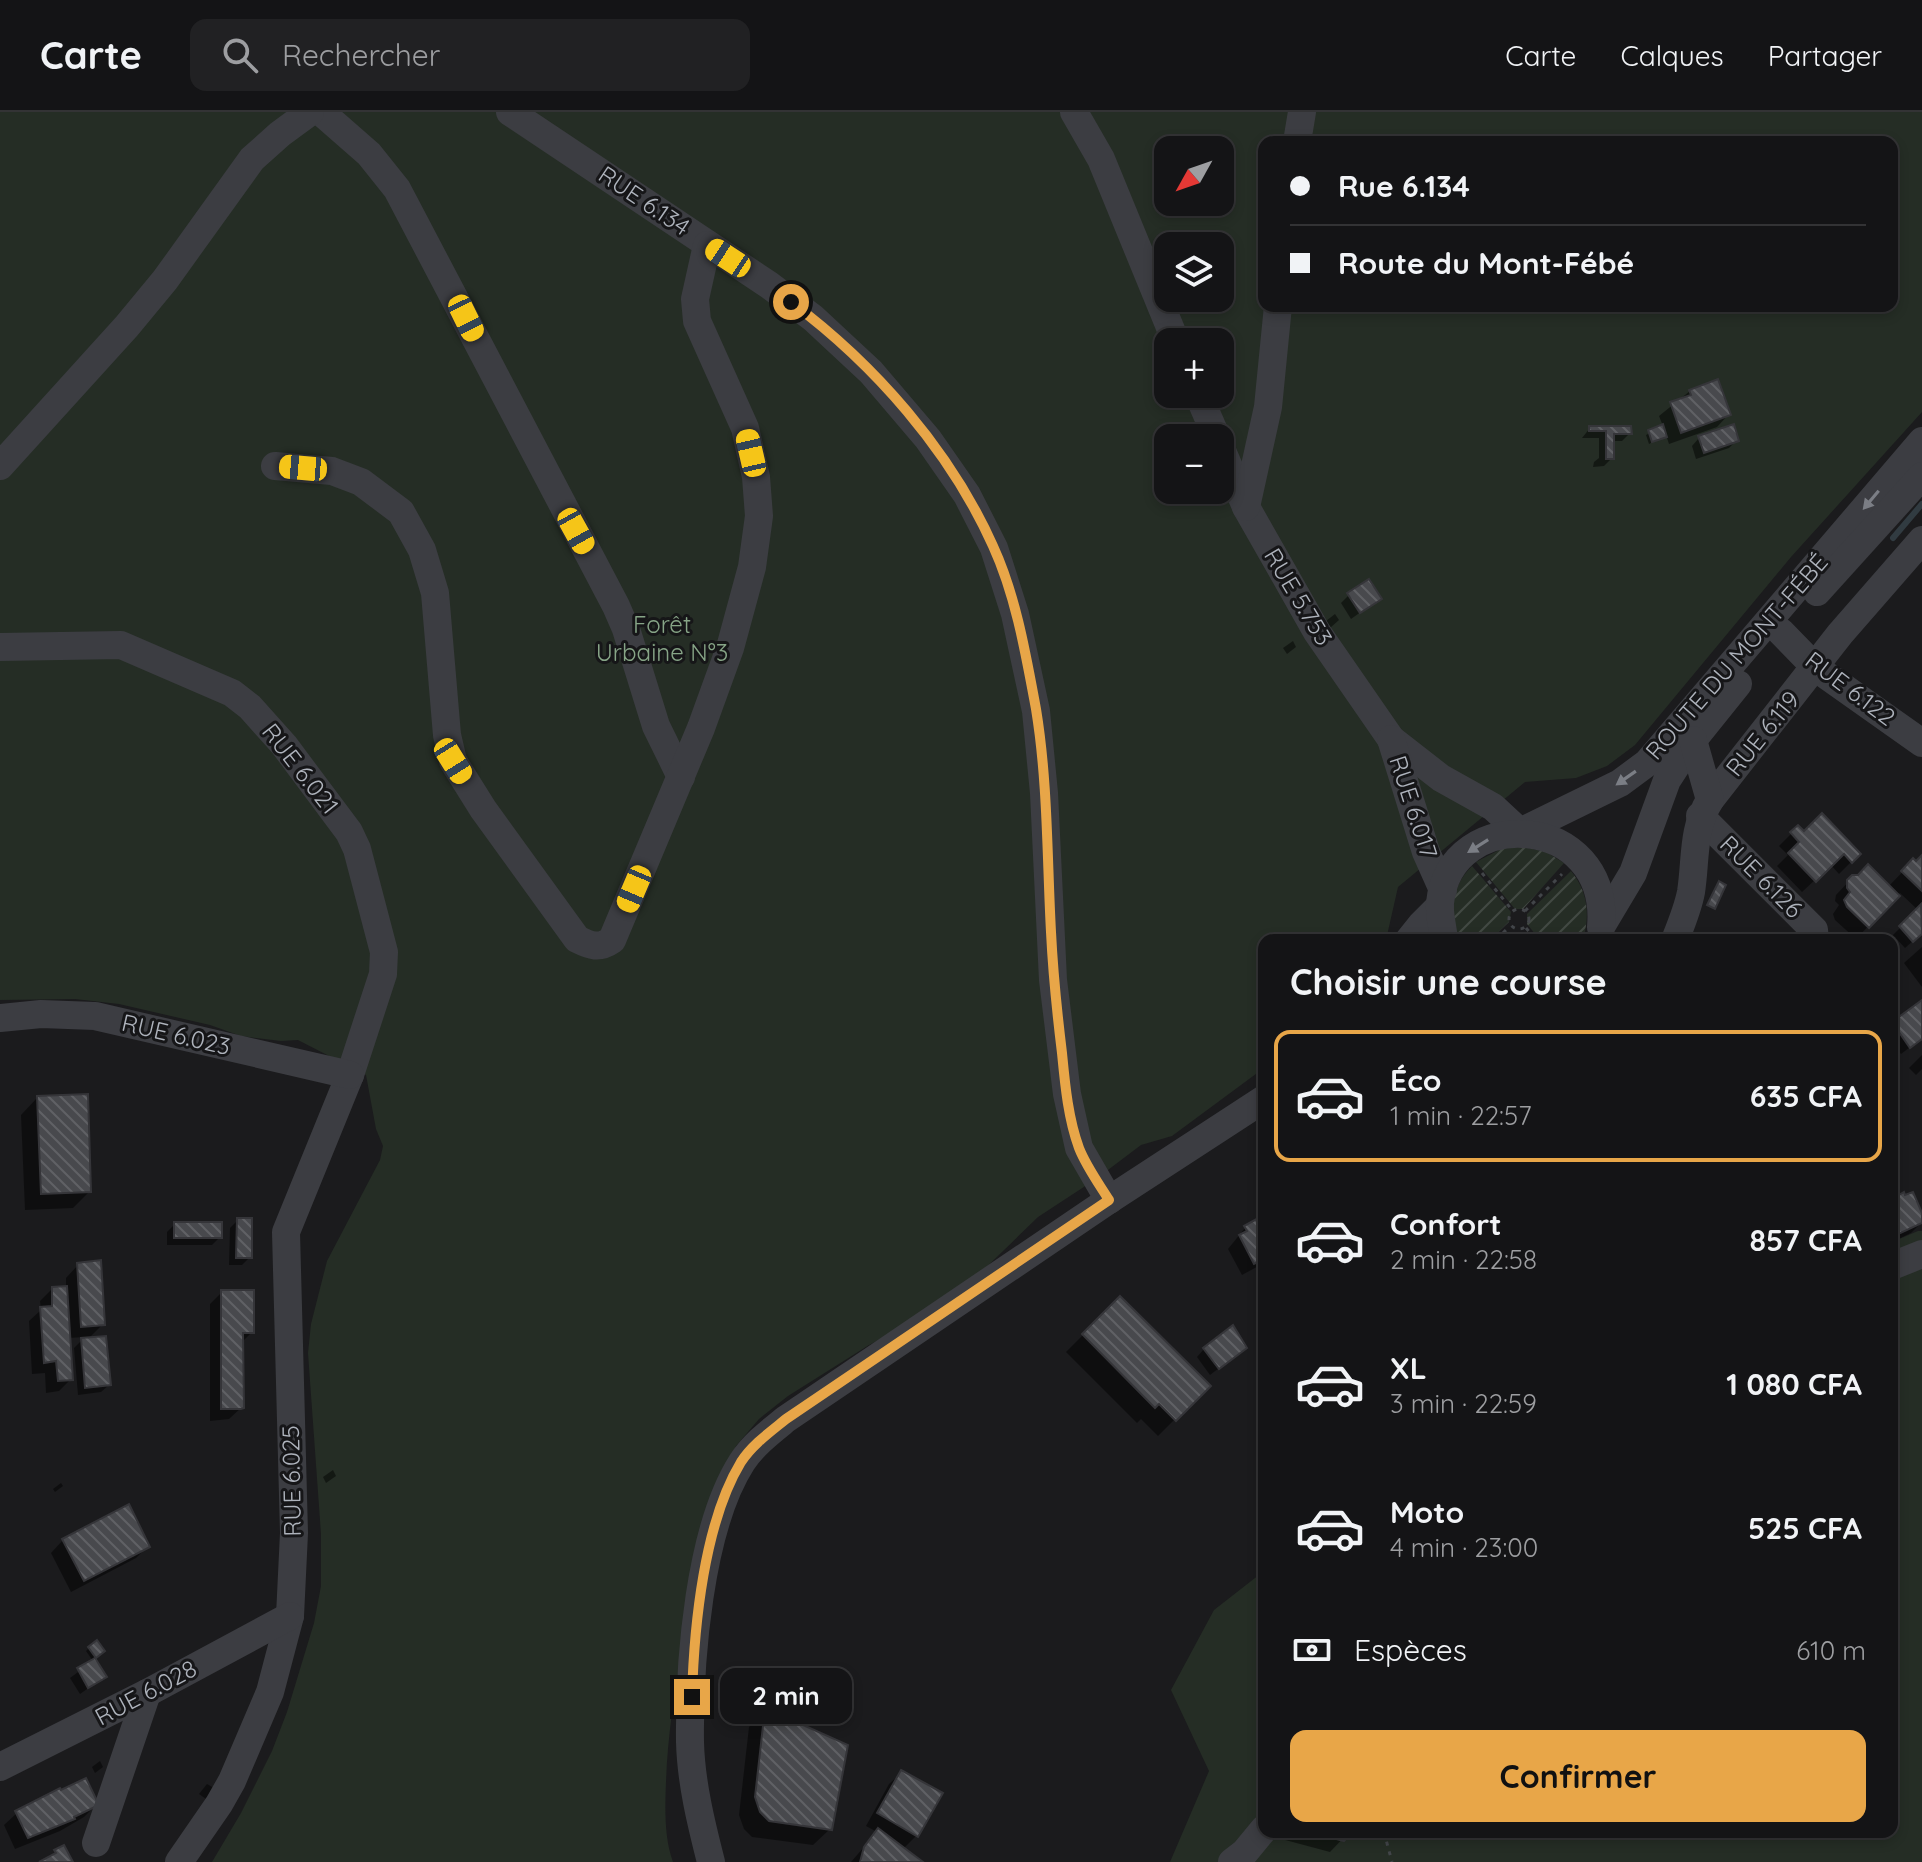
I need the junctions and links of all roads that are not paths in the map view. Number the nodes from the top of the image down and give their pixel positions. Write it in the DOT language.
graph roads {
  1 [pos="310,112"];
  2 [pos="321,112"];
  3 [pos="510,112"];
  4 [pos="1074,112"];
  5 [pos="1302,112"];
  6 [pos="1298,136"];
  7 [pos="707,245"];
  8 [pos="1277,312"];
  9 [pos="1170,328"];
  10 [pos="1922,441"];
  11 [pos="0,466"];
  12 [pos="275,466"];
  13 [pos="1922,476"];
  14 [pos="1234,479"];
  15 [pos="1246,507"];
  16 [pos="1922,540"];
  17 [pos="1781,632"];
  18 [pos="0,647"];
  19 [pos="1816,668"];
  20 [pos="1391,739"];
  21 [pos="1693,740"];
  22 [pos="1922,743"];
  23 [pos="681,777"];
  24 [pos="1705,808"];
  25 [pos="1520,832"];
  26 [pos="1441,898"];
  27 [pos="1600,933"];
  28 [pos="1414,934"];
  29 [pos="1444,934"];
  30 [pos="1677,934"];
  31 [pos="1814,934"];
  32 [pos="0,1018"];
  33 [pos="348,1081"];
  34 [pos="1258,1103"];
  35 [pos="1109,1200"];
  36 [pos="1922,1254"];
  37 [pos="1898,1264"];
  38 [pos="290,1616"];
  39 [pos="147,1693"];
  40 [pos="0,1767"];
  41 [pos="1258,1837"];
  42 [pos="96,1843"];
  43 [pos="179,1862"];
  44 [pos="711,1862"];
  45 [pos="1232,1862"];
  1 -- 11 [label="street"];
  2 -- 23 [label="street"];
  3 -- 7 [label="street, RUE 6.134"];
  4 -- 9 [label="street"];
  5 -- 6 [label="street"];
  7 -- 23 [label="street"];
  7 -- 35 [label="street, RUE 6.134"];
  8 -- 15 [label="street"];
  10 -- 25 [label="street, ROUTE DU MONT-FÉBÉ, one-way"];
  12 -- 23 [label="street"];
  13 -- 17 [label="street, ROUTE DU MONT-FÉBÉ"];
  14 -- 15 [label="street, RUE 5.753"];
  15 -- 20 [label="street, RUE 5.753"];
  16 -- 19 [label="street, RUE 6.119"];
  17 -- 19 [label="street, RUE 6.122"];
  17 -- 21 [label="street, ROUTE DU MONT-FÉBÉ"];
  18 -- 33 [label="street, RUE 6.021"];
  19 -- 22 [label="street, RUE 6.122"];
  19 -- 24 [label="street, RUE 6.119"];
  20 -- 25 [label="street, RUE 6.017"];
  20 -- 26 [label="street, RUE 6.017"];
  21 -- 24 [label="street"];
  21 -- 27 [label="street, ROUTE DU MONT-FÉBÉ"];
  24 -- 30 [label="street"];
  24 -- 31 [label="street, RUE 6.126"];
  25 -- 26 [label="street, RUE 6.017, one-way"];
  25 -- 27 [label="street, RUE 6.017"];
  26 -- 28 [label="street"];
  26 -- 29 [label="street, RUE 6.017"];
  32 -- 33 [label="street, RUE 6.023"];
  33 -- 38 [label="street, RUE 6.025"];
  34 -- 35 [label="street"];
  35 -- 44 [label="street"];
  36 -- 37 [label="street"];
  38 -- 39 [label="street, RUE 6.028"];
  38 -- 43 [label="street, RUE 6.025"];
  39 -- 40 [label="street, RUE 6.028"];
  39 -- 42 [label="street"];
  41 -- 45 [label="street"];
}
